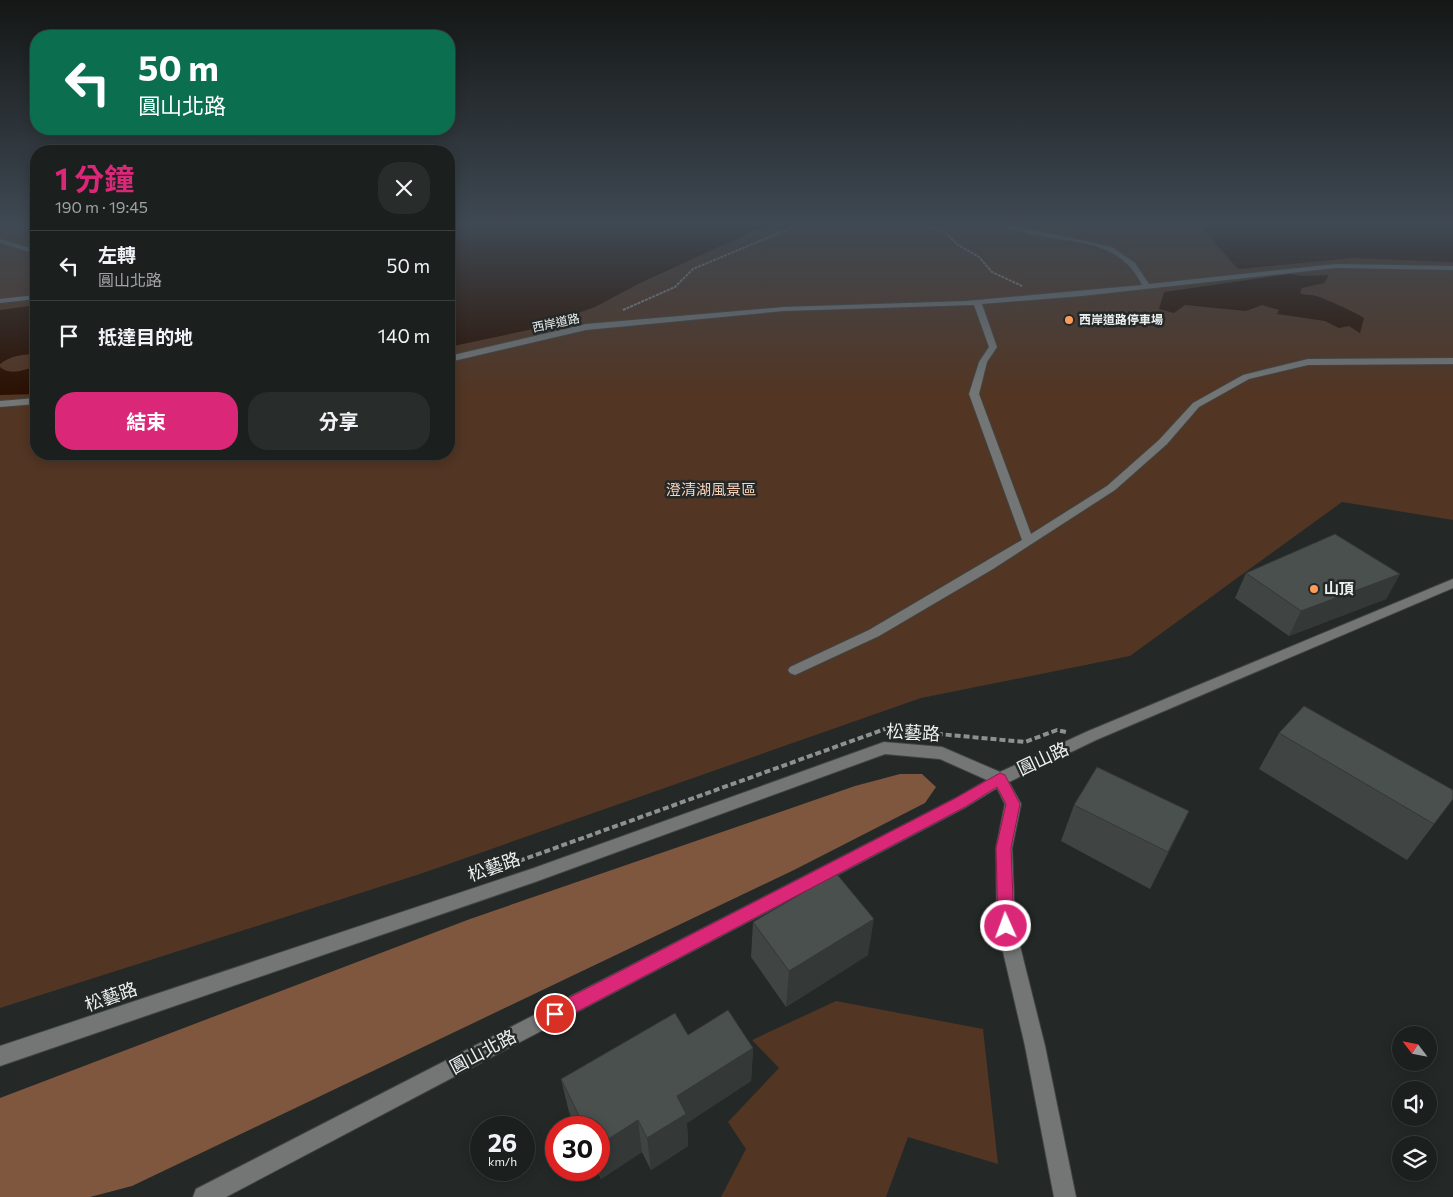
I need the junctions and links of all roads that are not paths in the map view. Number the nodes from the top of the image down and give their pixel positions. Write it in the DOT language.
graph roads {
  1 [pos="1144,281"];
  2 [pos="1193,281"];
  3 [pos="1146,286"];
  4 [pos="30,298"];
  5 [pos="0,301"];
  6 [pos="977,302"];
  7 [pos="455,358"];
  8 [pos="1453,361"];
  9 [pos="30,402"];
  10 [pos="0,404"];
  11 [pos="1028,541"];
  12 [pos="1453,583"];
  13 [pos="795,670"];
  14 [pos="1000,778"];
  15 [pos="0,1056"];
  16 [pos="204,1197"];
  17 [pos="1065,1197"];
  1 -- 3 [label="street"];
  2 -- 3 [label="street, 西岸道路"];
  3 -- 6 [label="street, 西岸道路"];
  4 -- 5 [label="street"];
  6 -- 7 [label="street, 西岸道路"];
  6 -- 11 [label="street"];
  8 -- 11 [label="street"];
  9 -- 10 [label="street"];
  11 -- 13 [label="street"];
  12 -- 14 [label="street, 圓山路"];
  14 -- 15 [label="street, 松藝路"];
  14 -- 16 [label="street, 圓山北路"];
  14 -- 17 [label="street, 圓山路"];
}
